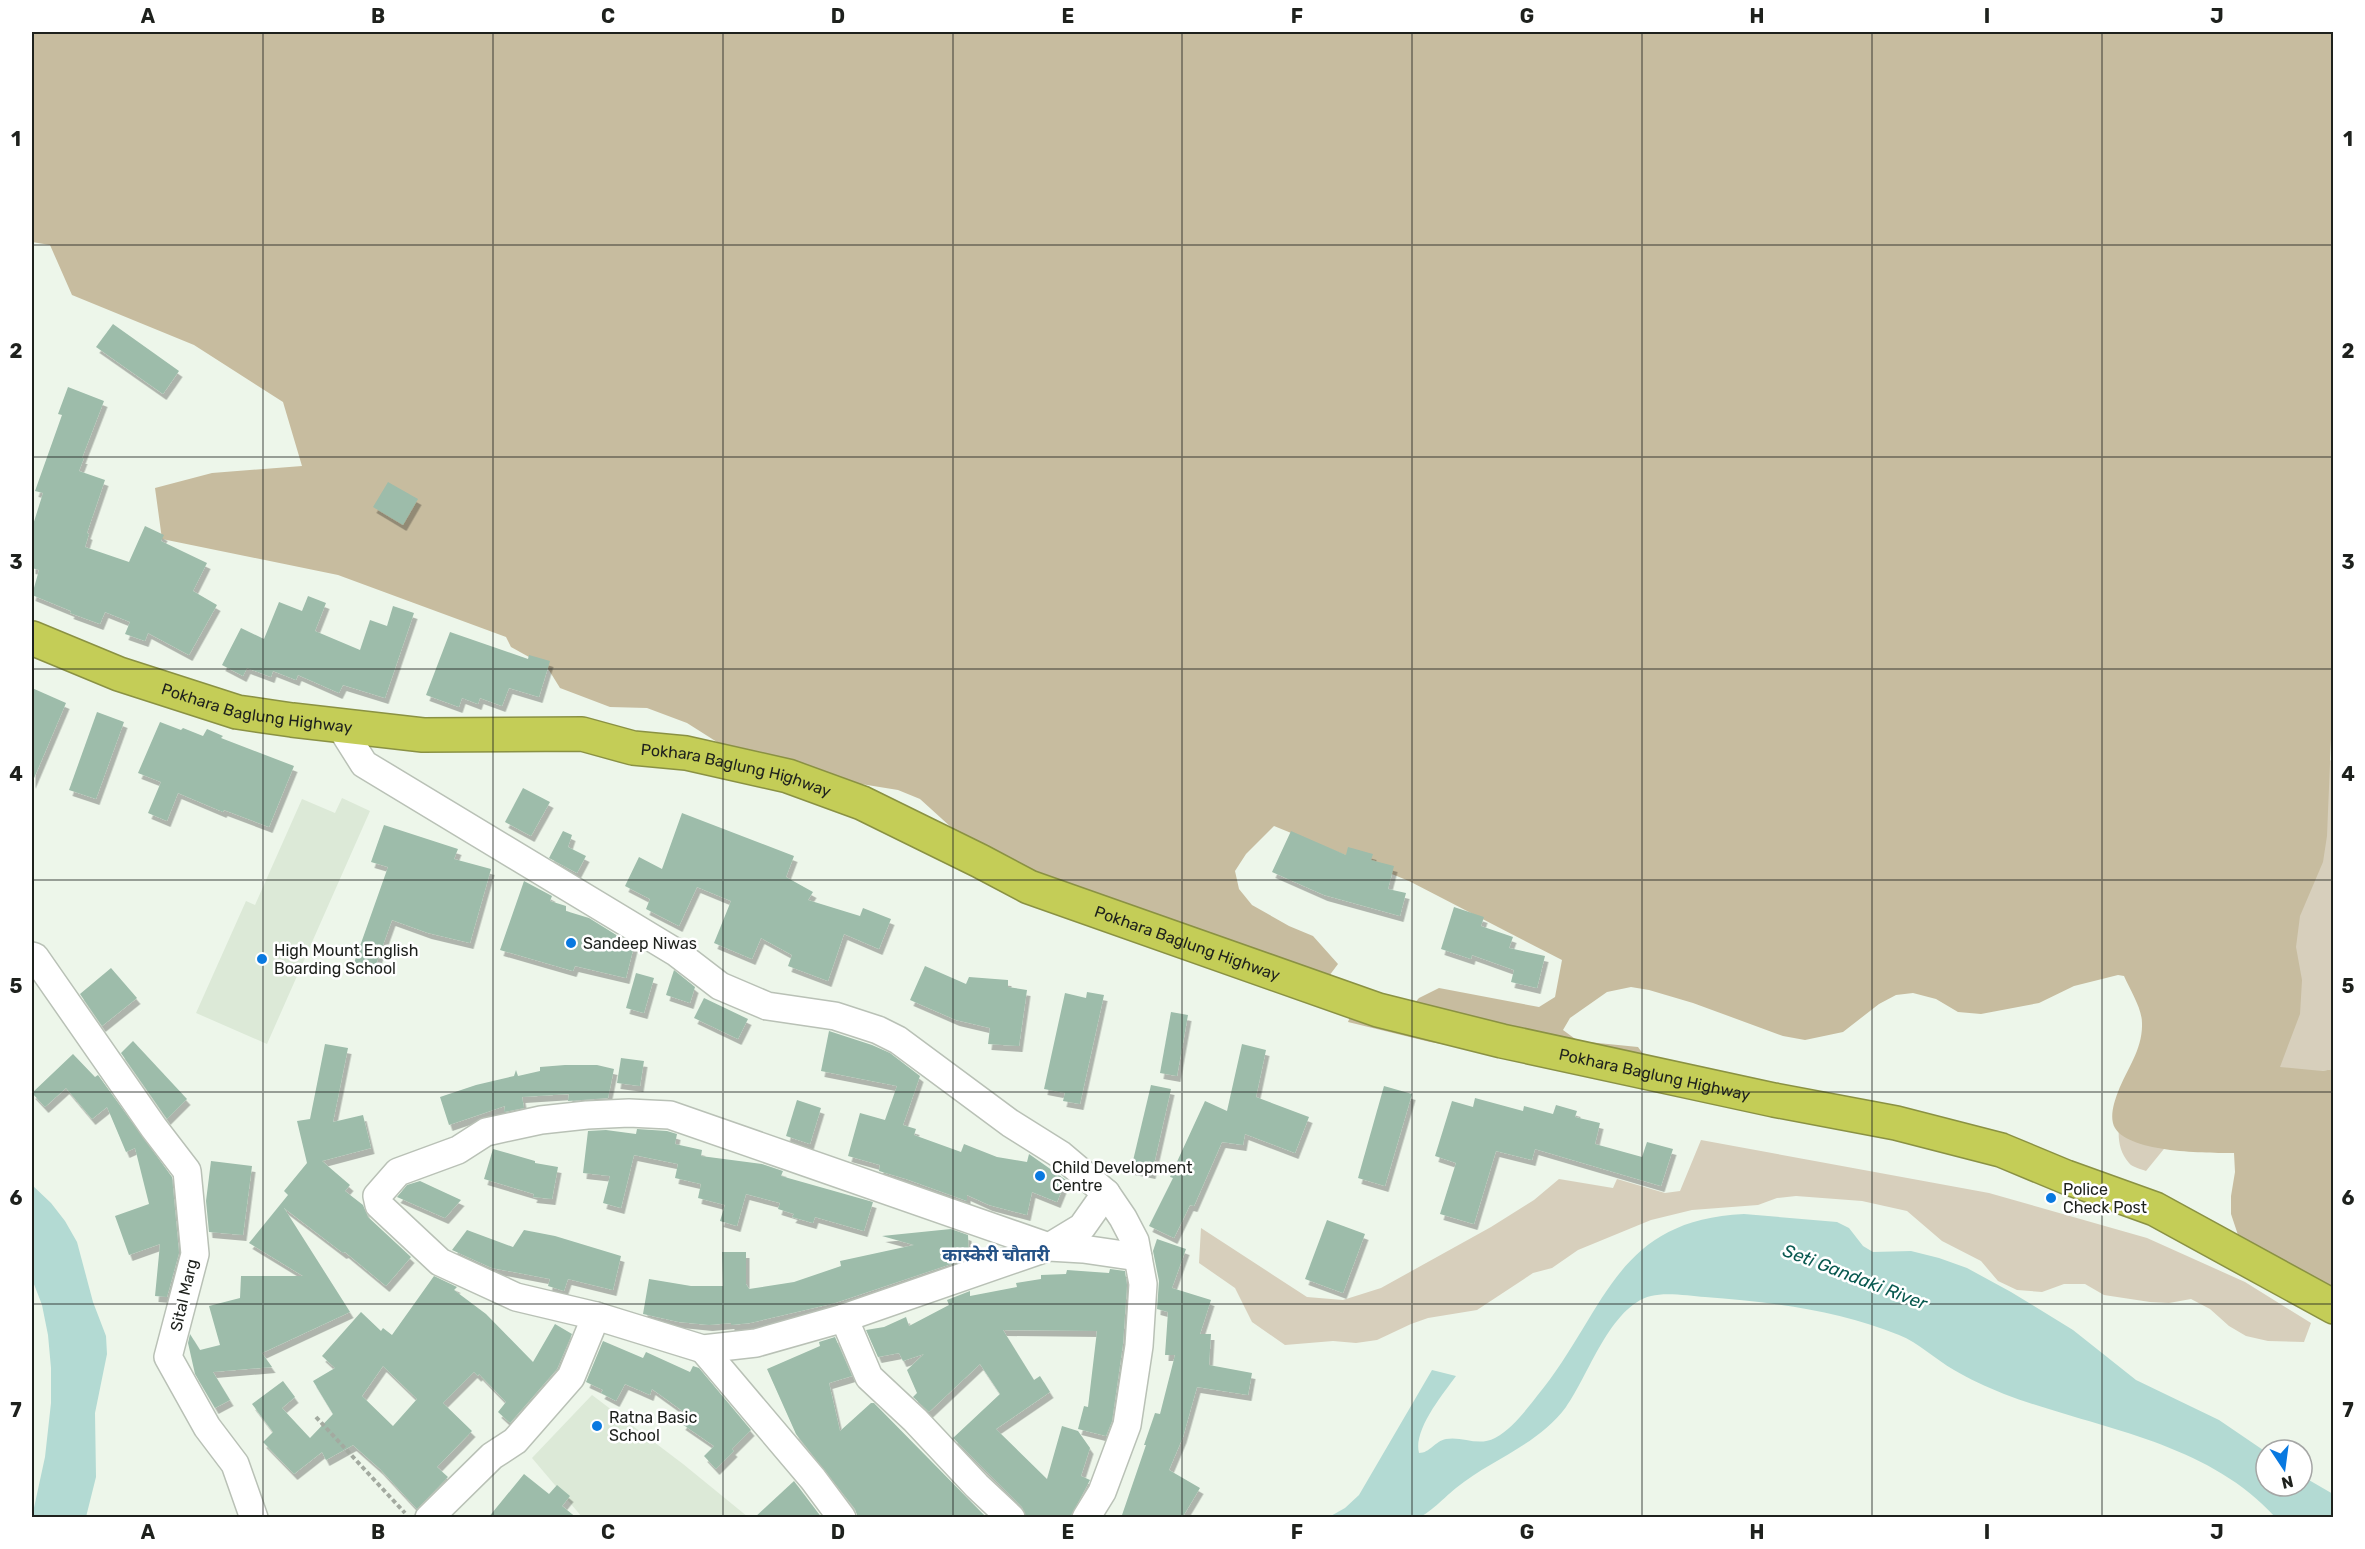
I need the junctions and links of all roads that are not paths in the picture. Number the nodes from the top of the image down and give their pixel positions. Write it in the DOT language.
graph roads {
  1 [pos="32,638"];
  2 [pos="340,726"];
  3 [pos="32,956"];
  4 [pos="1106,1193"];
  5 [pos="1049,1247"];
  6 [pos="1138,1257"];
  7 [pos="2334,1307"];
  8 [pos="596,1316"];
  9 [pos="844,1318"];
  10 [pos="704,1349"];
  11 [pos="254,1518"];
  12 [pos="429,1518"];
  13 [pos="842,1518"];
  14 [pos="1011,1518"];
  15 [pos="1086,1518"];
  1 -- 2 [label="highway, Pokhara Baglung Highway"];
  2 -- 4 [label="street"];
  2 -- 7 [label="highway, Pokhara Baglung Highway"];
  3 -- 11 [label="street, Sital Marg"];
  4 -- 5 [label="street"];
  4 -- 6 [label="street"];
  5 -- 6 [label="street"];
  5 -- 8 [label="street"];
  5 -- 9 [label="street"];
  6 -- 15 [label="street"];
  8 -- 10 [label="street"];
  8 -- 12 [label="street"];
  9 -- 10 [label="street"];
  9 -- 14 [label="street"];
  10 -- 13 [label="street"];
}
